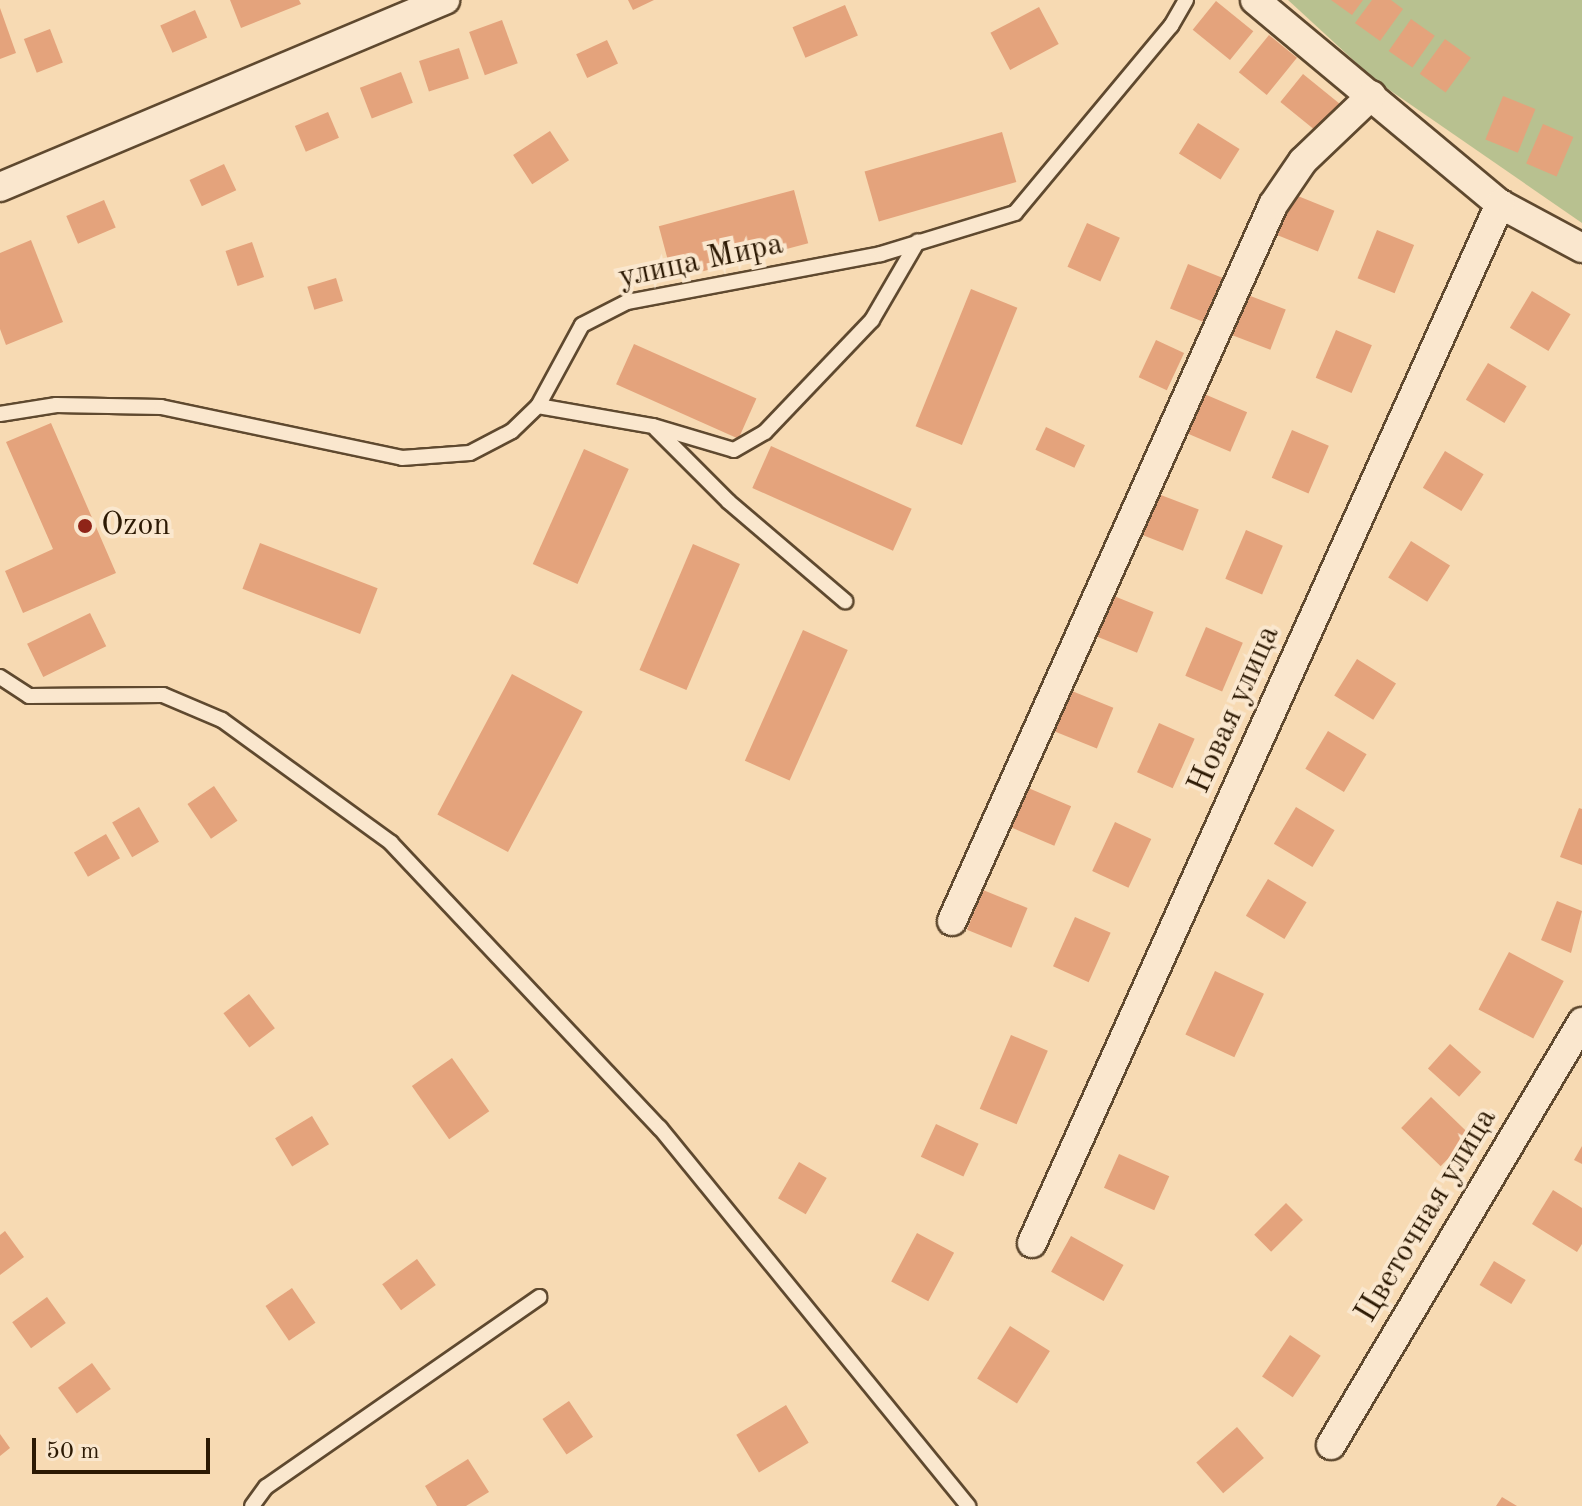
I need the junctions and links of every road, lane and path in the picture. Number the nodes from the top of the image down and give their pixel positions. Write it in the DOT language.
graph roads {
  1 [pos="445,0"];
  2 [pos="1186,0"];
  3 [pos="1255,0"];
  4 [pos="1372,95"];
  5 [pos="0,187"];
  6 [pos="1500,204"];
  7 [pos="918,241"];
  8 [pos="1582,248"];
  9 [pos="538,406"];
  10 [pos="0,414"];
  11 [pos="653,426"];
  12 [pos="845,601"];
  13 [pos="0,677"];
  14 [pos="952,921"];
  15 [pos="1582,1022"];
  16 [pos="1032,1243"];
  17 [pos="539,1297"];
  18 [pos="1331,1445"];
  19 [pos="252,1506"];
  20 [pos="968,1506"];
  1 -- 5 [label="street"];
  2 -- 7 [label="lane, улица Мира"];
  3 -- 4 [label="street"];
  4 -- 6 [label="street"];
  4 -- 14 [label="street"];
  6 -- 8 [label="street"];
  6 -- 16 [label="street, Новая улица"];
  7 -- 9 [label="lane, улица Мира"];
  7 -- 11 [label="lane"];
  9 -- 10 [label="lane, улица Мира"];
  9 -- 11 [label="lane"];
  11 -- 12 [label="lane"];
  13 -- 20 [label="lane"];
  15 -- 18 [label="street, Цветочная улица"];
  17 -- 19 [label="lane"];
}
